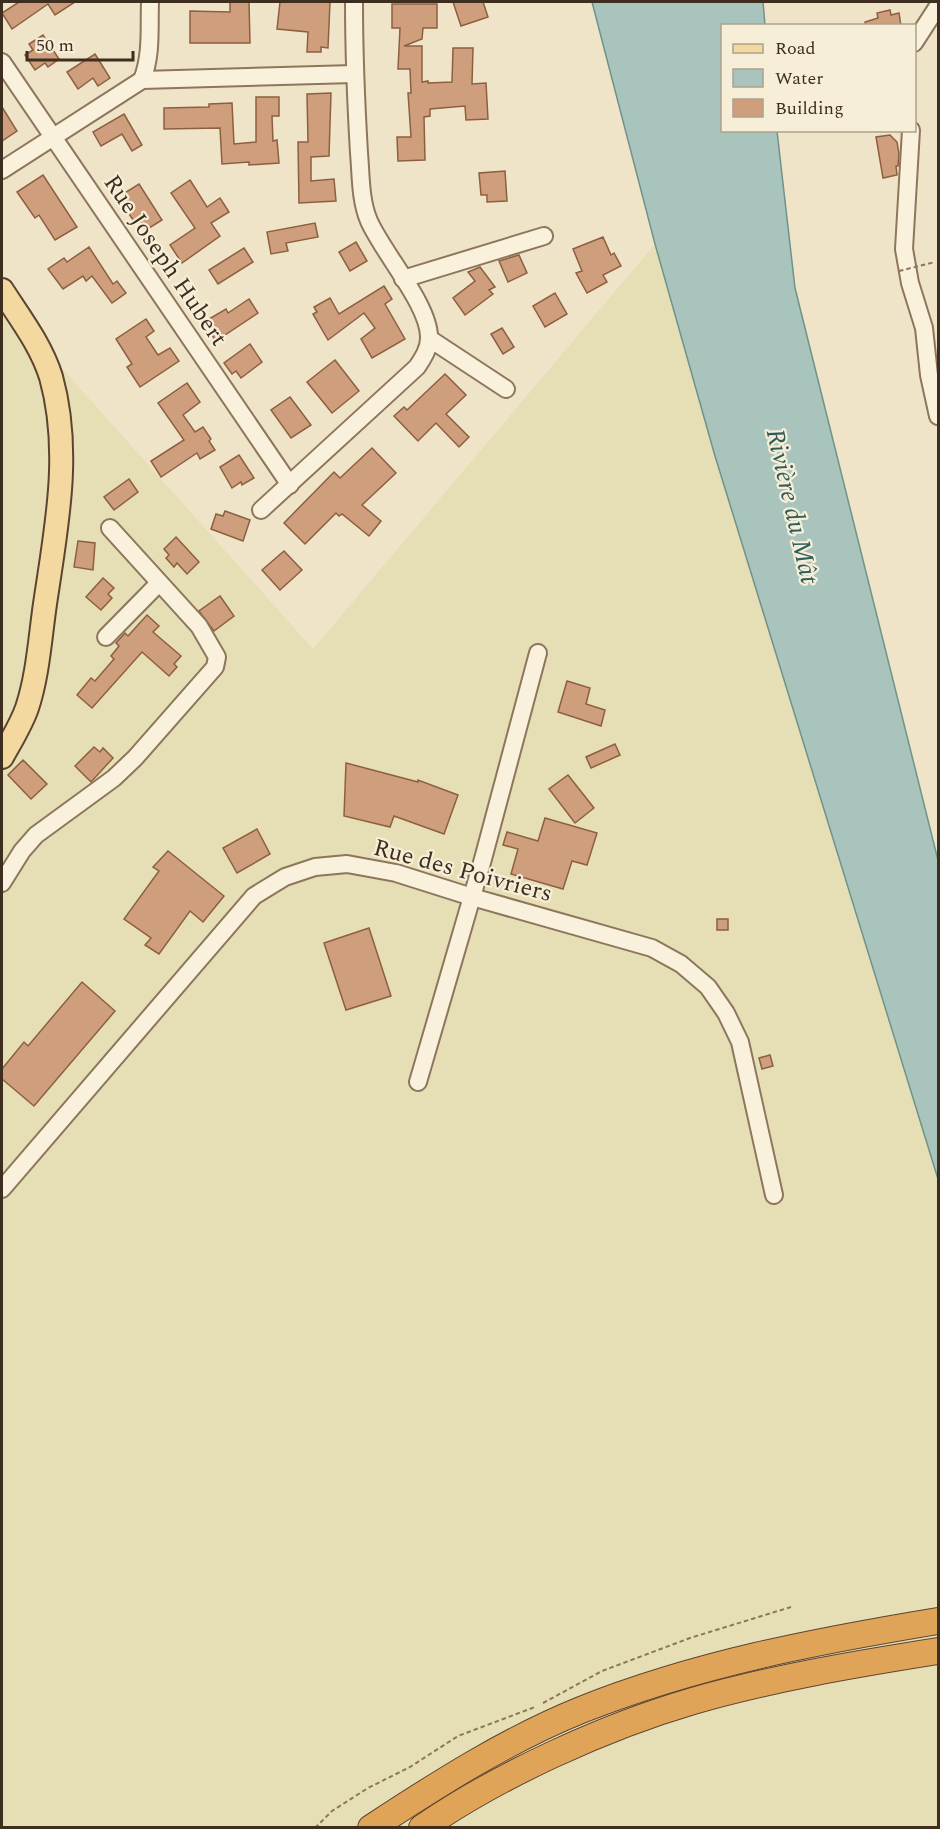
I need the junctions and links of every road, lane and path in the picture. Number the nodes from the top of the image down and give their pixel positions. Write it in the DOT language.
graph roads {
  1 [pos="150,2"];
  2 [pos="354,2"];
  3 [pos="939,6"];
  4 [pos="916,41"];
  5 [pos="2,62"];
  6 [pos="354,74"];
  7 [pos="142,80"];
  8 [pos="910,132"];
  9 [pos="53,136"];
  10 [pos="2,170"];
  11 [pos="543,236"];
  12 [pos="935,262"];
  13 [pos="899,271"];
  14 [pos="403,279"];
  15 [pos="2,290"];
  16 [pos="430,339"];
  17 [pos="506,389"];
  18 [pos="939,416"];
  19 [pos="290,485"];
  20 [pos="261,510"];
  21 [pos="110,528"];
  22 [pos="159,583"];
  23 [pos="106,637"];
  24 [pos="538,653"];
  25 [pos="2,757"];
  26 [pos="2,883"];
  27 [pos="472,897"];
  28 [pos="418,1082"];
  29 [pos="2,1189"];
  30 [pos="774,1195"];
  31 [pos="939,1621"];
  32 [pos="939,1651"];
  33 [pos="371,1827"];
  34 [pos="422,1827"];
  1 -- 7 [label="street"];
  2 -- 6 [label="street"];
  3 -- 4 [label="street"];
  5 -- 9 [label="street, Rue Joseph Hubert"];
  6 -- 7 [label="street"];
  6 -- 14 [label="street"];
  7 -- 9 [label="street"];
  8 -- 18 [label="street"];
  9 -- 10 [label="street"];
  9 -- 19 [label="street, Rue Joseph Hubert"];
  11 -- 14 [label="street"];
  12 -- 13 [label="path, bridge"];
  14 -- 16 [label="street"];
  15 -- 25 [label="main road"];
  16 -- 17 [label="street"];
  16 -- 19 [label="street"];
  19 -- 20 [label="street"];
  21 -- 22 [label="street"];
  22 -- 23 [label="street"];
  22 -- 26 [label="street"];
  24 -- 27 [label="street"];
  27 -- 28 [label="street"];
  27 -- 29 [label="street, Rue des Poivriers"];
  27 -- 30 [label="street, Rue des Poivriers"];
  31 -- 33 [label="highway"];
  32 -- 34 [label="highway"];
}
